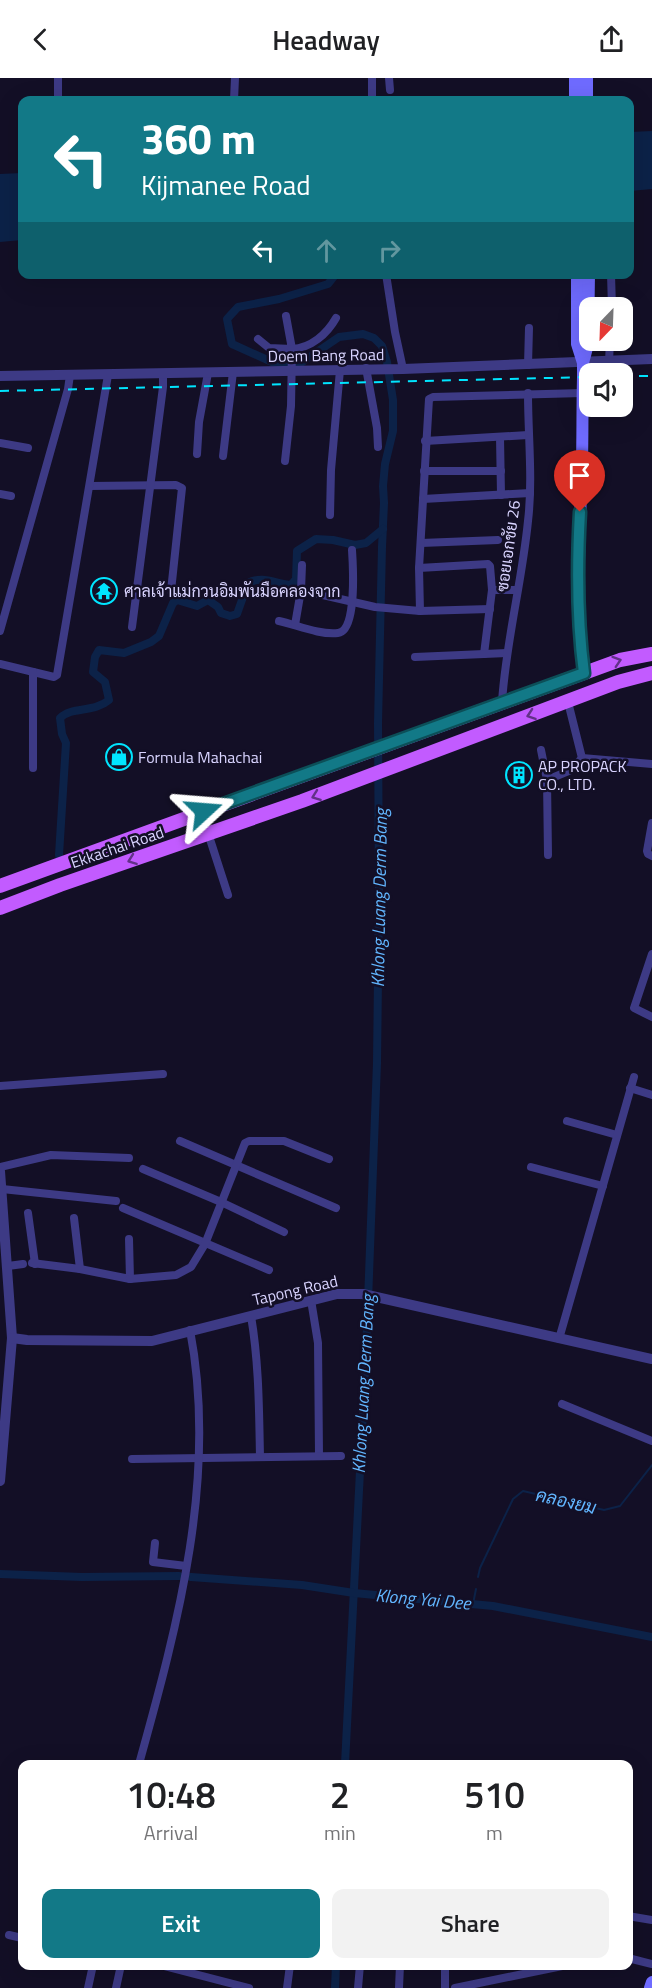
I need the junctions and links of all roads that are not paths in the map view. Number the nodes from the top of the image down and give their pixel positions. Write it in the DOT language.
graph roads {
  1 [pos="58,78"];
  2 [pos="235,78"];
  3 [pos="372,78"];
  4 [pos="389,78"];
  5 [pos="575,78"];
  6 [pos="586,78"];
  7 [pos="390,90"];
  8 [pos="58,96"];
  9 [pos="234,96"];
  10 [pos="372,96"];
  11 [pos="575,96"];
  12 [pos="587,96"];
  13 [pos="388,279"];
  14 [pos="578,279"];
  15 [pos="588,279"];
  16 [pos="611,279"];
  17 [pos="580,297"];
  18 [pos="586,297"];
  19 [pos="612,297"];
  20 [pos="285,316"];
  21 [pos="336,318"];
  22 [pos="529,328"];
  23 [pos="258,339"];
  24 [pos="292,349"];
  25 [pos="586,351"];
  26 [pos="610,351"];
  27 [pos="652,359"];
  28 [pos="609,362"];
  29 [pos="579,363"];
  30 [pos="583,363"];
  31 [pos="528,365"];
  32 [pos="366,368"];
  33 [pos="403,369"];
  34 [pos="340,370"];
  35 [pos="293,371"];
  36 [pos="233,372"];
  37 [pos="208,373"];
  38 [pos="163,374"];
  39 [pos="70,375"];
  40 [pos="108,375"];
  41 [pos="0,376"];
  42 [pos="528,393"];
  43 [pos="579,393"];
  44 [pos="583,417"];
  45 [pos="528,435"];
  46 [pos="500,437"];
  47 [pos="425,441"];
  48 [pos="0,443"];
  49 [pos="378,447"];
  50 [pos="28,448"];
  51 [pos="197,454"];
  52 [pos="223,456"];
  53 [pos="285,461"];
  54 [pos="424,471"];
  55 [pos="501,471"];
  56 [pos="90,486"];
  57 [pos="149,486"];
  58 [pos="530,493"];
  59 [pos="0,494"];
  60 [pos="501,495"];
  61 [pos="11,496"];
  62 [pos="423,499"];
  63 [pos="330,516"];
  64 [pos="498,540"];
  65 [pos="421,543"];
  66 [pos="352,550"];
  67 [pos="302,565"];
  68 [pos="419,568"];
  69 [pos="301,590"];
  70 [pos="492,590"];
  71 [pos="517,590"];
  72 [pos="171,591"];
  73 [pos="352,601"];
  74 [pos="490,609"];
  75 [pos="420,611"];
  76 [pos="279,621"];
  77 [pos="295,625"];
  78 [pos="132,627"];
  79 [pos="0,631"];
  80 [pos="507,653"];
  81 [pos="484,654"];
  82 [pos="652,654"];
  83 [pos="415,657"];
  84 [pos="0,664"];
  85 [pos="33,672"];
  86 [pos="584,673"];
  87 [pos="652,673"];
  88 [pos="586,695"];
  89 [pos="502,702"];
  90 [pos="568,702"];
  91 [pos="541,750"];
  92 [pos="582,758"];
  93 [pos="652,764"];
  94 [pos="33,768"];
  95 [pos="547,780"];
  96 [pos="652,824"];
  97 [pos="208,833"];
  98 [pos="548,855"];
  99 [pos="652,856"];
  100 [pos="0,886"];
  101 [pos="228,895"];
  102 [pos="0,908"];
  103 [pos="651,958"];
  104 [pos="652,1017"];
  105 [pos="163,1074"];
  106 [pos="634,1077"];
  107 [pos="0,1086"];
  108 [pos="630,1088"];
  109 [pos="652,1095"];
  110 [pos="567,1121"];
  111 [pos="617,1135"];
  112 [pos="180,1141"];
  113 [pos="129,1158"];
  114 [pos="329,1159"];
  115 [pos="237,1166"];
  116 [pos="531,1167"];
  117 [pos="0,1169"];
  118 [pos="143,1169"];
  119 [pos="603,1186"];
  120 [pos="2,1190"];
  121 [pos="116,1201"];
  122 [pos="221,1202"];
  123 [pos="123,1208"];
  124 [pos="336,1208"];
  125 [pos="28,1213"];
  126 [pos="75,1218"];
  127 [pos="284,1232"];
  128 [pos="129,1239"];
  129 [pos="205,1244"];
  130 [pos="30,1264"];
  131 [pos="8,1266"];
  132 [pos="80,1269"];
  133 [pos="269,1270"];
  134 [pos="130,1279"];
  135 [pos="311,1300"];
  136 [pos="251,1316"];
  137 [pos="190,1330"];
  138 [pos="12,1338"];
  139 [pos="559,1339"];
  140 [pos="652,1359"];
  141 [pos="562,1404"];
  142 [pos="652,1441"];
  143 [pos="319,1455"];
  144 [pos="341,1456"];
  145 [pos="260,1457"];
  146 [pos="200,1458"];
  147 [pos="132,1460"];
  148 [pos="0,1480"];
  149 [pos="155,1543"];
  150 [pos="186,1566"];
  151 [pos="140,1760"];
  152 [pos="633,1917"];
  153 [pos="652,1920"];
  154 [pos="9,1935"];
  155 [pos="18,1937"];
  156 [pos="633,1959"];
  157 [pos="652,1964"];
  158 [pos="92,1970"];
  159 [pos="120,1970"];
  160 [pos="179,1970"];
  161 [pos="289,1970"];
  162 [pos="360,1970"];
  163 [pos="400,1970"];
  164 [pos="445,1970"];
  165 [pos="543,1970"];
  166 [pos="652,1982"];
  167 [pos="88,1988"];
  168 [pos="116,1988"];
  169 [pos="249,1988"];
  170 [pos="287,1988"];
  171 [pos="358,1988"];
  172 [pos="399,1988"];
  173 [pos="445,1988"];
  174 [pos="455,1988"];
  175 [pos="650,1988"];
  1 -- 8 [label="street"];
  2 -- 9 [label="street"];
  3 -- 10 [label="street"];
  4 -- 7 [label="street"];
  5 -- 11 [label="main road"];
  6 -- 12 [label="main road"];
  13 -- 33 [label="street"];
  14 -- 17 [label="main road"];
  15 -- 18 [label="main road"];
  16 -- 19 [label="street"];
  20 -- 24 [label="street"];
  21 -- 24 [label="street"];
  22 -- 31 [label="street"];
  23 -- 24 [label="street"];
  24 -- 35 [label="street"];
  25 -- 30 [label="main road"];
  26 -- 28 [label="street"];
  27 -- 28 [label="street, Doem Bang Road"];
  28 -- 30 [label="street, Doem Bang Road"];
  29 -- 31 [label="street, Doem Bang Road"];
  31 -- 33 [label="street, Doem Bang Road"];
  32 -- 33 [label="street, Doem Bang Road"];
  32 -- 34 [label="street, Doem Bang Road"];
  32 -- 49 [label="street"];
  34 -- 35 [label="street, Doem Bang Road"];
  34 -- 63 [label="street"];
  35 -- 36 [label="street, Doem Bang Road"];
  35 -- 53 [label="street"];
  36 -- 37 [label="street, Doem Bang Road"];
  36 -- 52 [label="street"];
  37 -- 38 [label="street, Doem Bang Road"];
  37 -- 51 [label="street"];
  38 -- 40 [label="street, Doem Bang Road"];
  38 -- 57 [label="street"];
  39 -- 40 [label="street, Doem Bang Road"];
  39 -- 41 [label="street, Doem Bang Road"];
  39 -- 79 [label="street"];
  40 -- 56 [label="street"];
  42 -- 43 [label="street"];
  42 -- 45 [label="street, ซอยเอกชัย 26"];
  42 -- 47 [label="street"];
  44 -- 86 [label="main road"];
  45 -- 46 [label="street"];
  45 -- 58 [label="street, ซอยเอกชัย 26"];
  46 -- 47 [label="street"];
  46 -- 55 [label="street"];
  47 -- 54 [label="street"];
  48 -- 50 [label="street"];
  54 -- 55 [label="street"];
  54 -- 62 [label="street"];
  55 -- 60 [label="street"];
  56 -- 57 [label="street"];
  56 -- 85 [label="street"];
  57 -- 72 [label="street"];
  57 -- 78 [label="street"];
  58 -- 60 [label="street"];
  58 -- 71 [label="street, ซอยเอกชัย 26"];
  59 -- 61 [label="street"];
  60 -- 62 [label="street"];
  62 -- 65 [label="street"];
  64 -- 65 [label="street"];
  65 -- 68 [label="street"];
  66 -- 73 [label="street"];
  67 -- 69 [label="street"];
  68 -- 70 [label="street"];
  68 -- 75 [label="street"];
  69 -- 73 [label="street"];
  69 -- 77 [label="street"];
  70 -- 71 [label="street"];
  70 -- 74 [label="street"];
  71 -- 80 [label="street, ซอยเอกชัย 26"];
  73 -- 75 [label="street"];
  73 -- 77 [label="street"];
  74 -- 75 [label="street"];
  74 -- 81 [label="street"];
  76 -- 77 [label="street"];
  80 -- 81 [label="street"];
  80 -- 89 [label="street, ซอยเอกชัย 26"];
  81 -- 83 [label="street"];
  86 -- 82 [label="main road, Ekkachai Road, one-way"];
  84 -- 85 [label="street"];
  85 -- 94 [label="street"];
  86 -- 88 [label="main road"];
  86 -- 89 [label="main road, Ekkachai Road"];
  87 -- 88 [label="main road, Ekkachai Road"];
  88 -- 90 [label="main road, Ekkachai Road"];
  89 -- 100 [label="main road, Ekkachai Road"];
  90 -- 92 [label="street"];
  90 -- 97 [label="main road, Ekkachai Road, one-way"];
  91 -- 95 [label="street"];
  92 -- 93 [label="street"];
  92 -- 95 [label="street"];
  95 -- 98 [label="street"];
  96 -- 99 [label="street"];
  97 -- 101 [label="street"];
  97 -- 102 [label="main road, Ekkachai Road, one-way"];
  103 -- 104 [label="street"];
  105 -- 107 [label="street"];
  106 -- 108 [label="street"];
  108 -- 109 [label="street"];
  108 -- 111 [label="street"];
  110 -- 111 [label="street"];
  111 -- 119 [label="street"];
  112 -- 115 [label="street"];
  113 -- 117 [label="street"];
  114 -- 115 [label="street"];
  115 -- 122 [label="street"];
  115 -- 124 [label="street"];
  116 -- 119 [label="street"];
  117 -- 120 [label="street"];
  118 -- 122 [label="street"];
  119 -- 139 [label="street"];
  120 -- 121 [label="street"];
  120 -- 131 [label="street"];
  122 -- 127 [label="street"];
  122 -- 129 [label="street"];
  123 -- 129 [label="street"];
  125 -- 130 [label="street"];
  126 -- 132 [label="street"];
  128 -- 134 [label="street"];
  129 -- 133 [label="street"];
  129 -- 134 [label="street"];
  130 -- 131 [label="street"];
  130 -- 132 [label="street"];
  131 -- 138 [label="street"];
  132 -- 134 [label="street"];
  135 -- 136 [label="street, Tapong Road"];
  135 -- 139 [label="street, Tapong Road"];
  135 -- 143 [label="street"];
  136 -- 137 [label="street, Tapong Road"];
  136 -- 145 [label="street"];
  137 -- 138 [label="street, Tapong Road"];
  137 -- 146 [label="street"];
  138 -- 148 [label="street"];
  139 -- 140 [label="street, Tapong Road"];
  141 -- 142 [label="street"];
  143 -- 144 [label="street"];
  143 -- 145 [label="street"];
  145 -- 146 [label="street"];
  146 -- 147 [label="street"];
  146 -- 150 [label="street"];
  149 -- 150 [label="street"];
  150 -- 151 [label="street"];
  152 -- 153 [label="street"];
  154 -- 155 [label="street"];
  156 -- 157 [label="street"];
  158 -- 167 [label="street"];
  159 -- 168 [label="street"];
  160 -- 169 [label="street"];
  161 -- 170 [label="street"];
  162 -- 171 [label="street"];
  163 -- 172 [label="street"];
  164 -- 173 [label="street"];
  165 -- 174 [label="street"];
  166 -- 175 [label="main road"];
}
